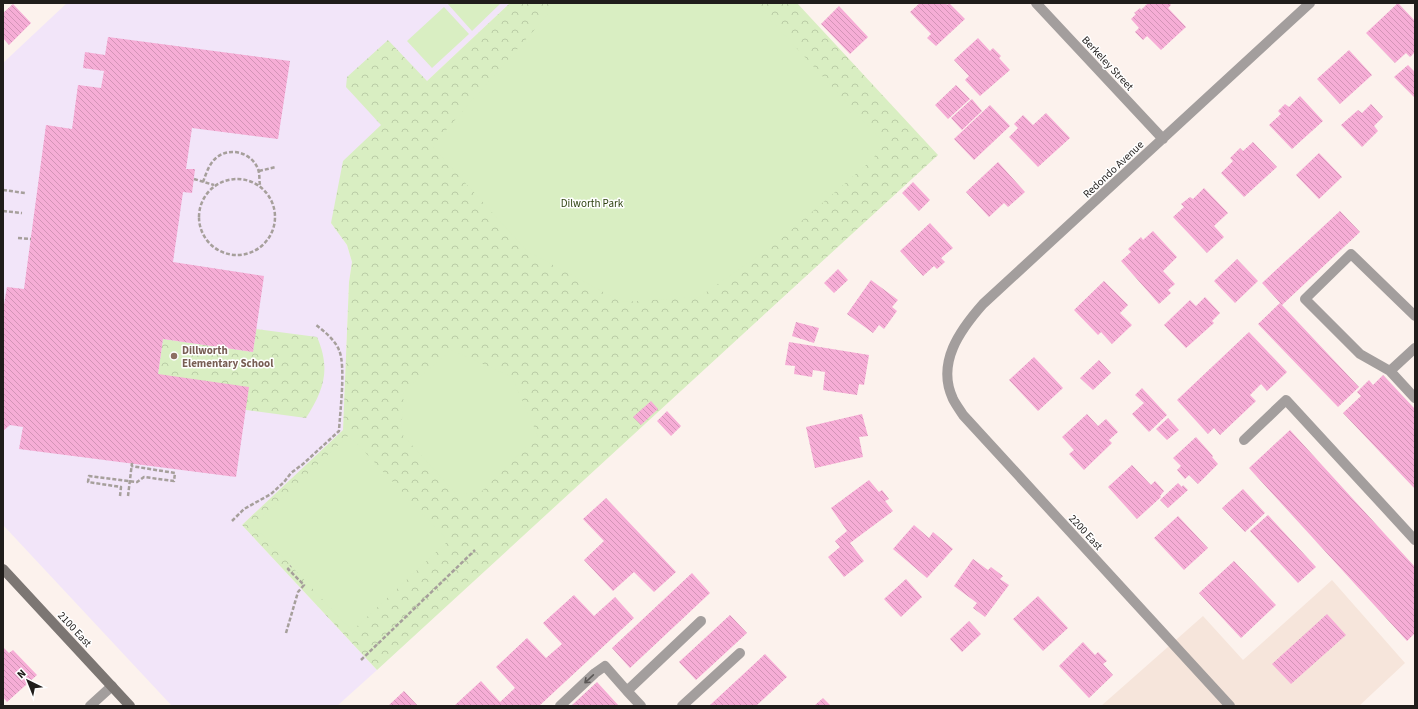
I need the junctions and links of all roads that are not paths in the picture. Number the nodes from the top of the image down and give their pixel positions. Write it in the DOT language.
graph roads {
  1 [pos="1036,3"];
  2 [pos="1310,3"];
  3 [pos="1163,139"];
  4 [pos="1415,316"];
  5 [pos="1415,348"];
  6 [pos="948,364"];
  7 [pos="1390,371"];
  8 [pos="1415,398"];
  9 [pos="1244,440"];
  10 [pos="1415,540"];
  11 [pos="3,569"];
  12 [pos="701,622"];
  13 [pos="740,653"];
  14 [pos="112,686"];
  15 [pos="627,691"];
  16 [pos="90,706"];
  17 [pos="130,706"];
  18 [pos="560,706"];
  19 [pos="641,706"];
  20 [pos="682,706"];
  21 [pos="1230,706"];
  1 -- 3 [label="street, Berkeley Street"];
  2 -- 3 [label="street, Redondo Avenue"];
  3 -- 6 [label="street, Redondo Avenue"];
  4 -- 7 [label="street"];
  5 -- 7 [label="street"];
  6 -- 21 [label="street, 2200 East"];
  7 -- 8 [label="street"];
  9 -- 10 [label="street"];
  11 -- 14 [label="street, 2100 East"];
  12 -- 15 [label="street"];
  13 -- 20 [label="street"];
  14 -- 16 [label="street"];
  14 -- 17 [label="street, 2100 East"];
  15 -- 18 [label="street, one-way"];
  15 -- 19 [label="street"];
}
